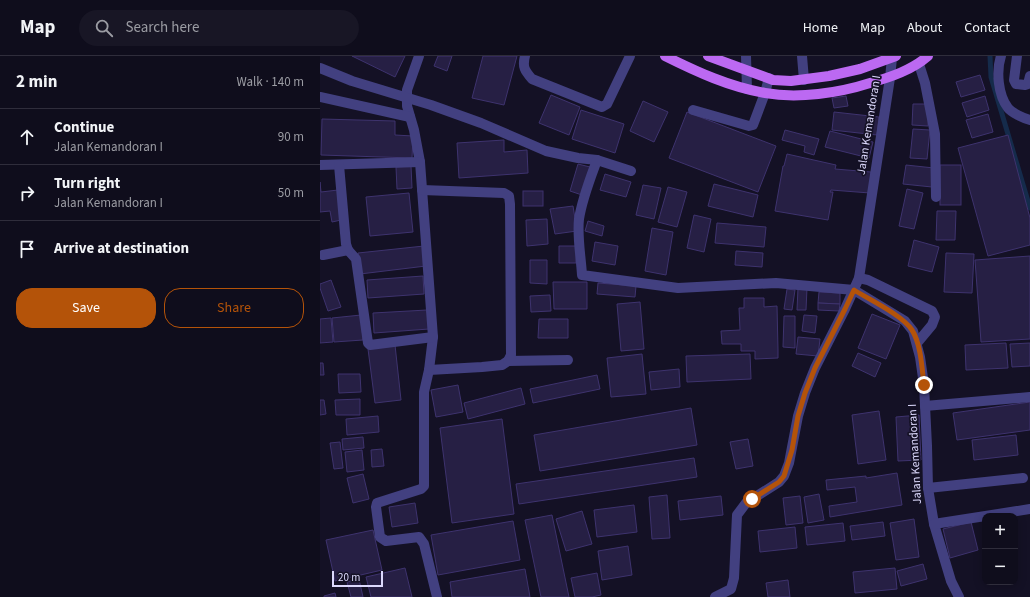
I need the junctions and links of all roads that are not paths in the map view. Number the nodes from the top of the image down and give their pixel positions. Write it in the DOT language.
graph roads {
  1 [pos="420,56"];
  2 [pos="525,56"];
  3 [pos="630,56"];
  4 [pos="665,56"];
  5 [pos="708,56"];
  6 [pos="746,56"];
  7 [pos="802,56"];
  8 [pos="928,56"];
  9 [pos="1001,56"];
  10 [pos="1017,56"];
  11 [pos="894,57"];
  12 [pos="919,64"];
  13 [pos="320,68"];
  14 [pos="748,71"];
  15 [pos="1030,76"];
  16 [pos="769,78"];
  17 [pos="890,78"];
  18 [pos="804,80"];
  19 [pos="747,89"];
  20 [pos="765,93"];
  21 [pos="320,97"];
  22 [pos="407,98"];
  23 [pos="694,110"];
  24 [pos="410,117"];
  25 [pos="1030,120"];
  26 [pos="597,160"];
  27 [pos="420,162"];
  28 [pos="320,165"];
  29 [pos="342,165"];
  30 [pos="631,171"];
  31 [pos="422,190"];
  32 [pos="936,197"];
  33 [pos="348,250"];
  34 [pos="323,255"];
  35 [pos="859,278"];
  36 [pos="854,290"];
  37 [pos="433,337"];
  38 [pos="917,343"];
  39 [pos="568,360"];
  40 [pos="508,361"];
  41 [pos="429,370"];
  42 [pos="1030,397"];
  43 [pos="925,406"];
  44 [pos="1023,478"];
  45 [pos="928,488"];
  46 [pos="1030,509"];
  47 [pos="934,524"];
  48 [pos="732,593"];
  49 [pos="437,597"];
  50 [pos="715,597"];
  51 [pos="959,597"];
  1 -- 22 [label="street"];
  2 -- 3 [label="street"];
  4 -- 19 [label="main road"];
  5 -- 14 [label="main road"];
  6 -- 14 [label="street"];
  7 -- 18 [label="street"];
  8 -- 12 [label="main road"];
  9 -- 25 [label="street"];
  10 -- 15 [label="street"];
  11 -- 17 [label="street, Jalan Kemandoran I"];
  11 -- 18 [label="main road"];
  12 -- 17 [label="main road"];
  12 -- 32 [label="street"];
  13 -- 22 [label="street"];
  14 -- 16 [label="main road"];
  14 -- 19 [label="street"];
  16 -- 18 [label="main road"];
  16 -- 20 [label="street"];
  17 -- 20 [label="main road"];
  17 -- 35 [label="street, Jalan Kemandoran I"];
  19 -- 20 [label="main road"];
  20 -- 23 [label="street"];
  21 -- 24 [label="street"];
  22 -- 24 [label="street"];
  22 -- 26 [label="street"];
  24 -- 27 [label="street"];
  26 -- 30 [label="street"];
  26 -- 36 [label="street"];
  27 -- 29 [label="street"];
  27 -- 31 [label="street"];
  28 -- 29 [label="street"];
  29 -- 33 [label="street"];
  31 -- 37 [label="street"];
  31 -- 40 [label="street"];
  33 -- 34 [label="street"];
  33 -- 37 [label="street"];
  35 -- 36 [label="street, Jalan Kemandoran I"];
  35 -- 38 [label="street"];
  36 -- 38 [label="street, Jalan Kemandoran I"];
  36 -- 48 [label="street, Jalan Kemandoran I"];
  37 -- 41 [label="street"];
  38 -- 43 [label="street, Jalan Kemandoran I"];
  39 -- 40 [label="street"];
  40 -- 41 [label="street"];
  41 -- 49 [label="street"];
  42 -- 43 [label="street"];
  43 -- 45 [label="street, Jalan Kemandoran I"];
  44 -- 45 [label="street"];
  45 -- 47 [label="street, Jalan Kemandoran I"];
  46 -- 47 [label="street"];
  47 -- 51 [label="street, Jalan Kemandoran I"];
  48 -- 50 [label="street, Jalan Kemandoran I"];
}
